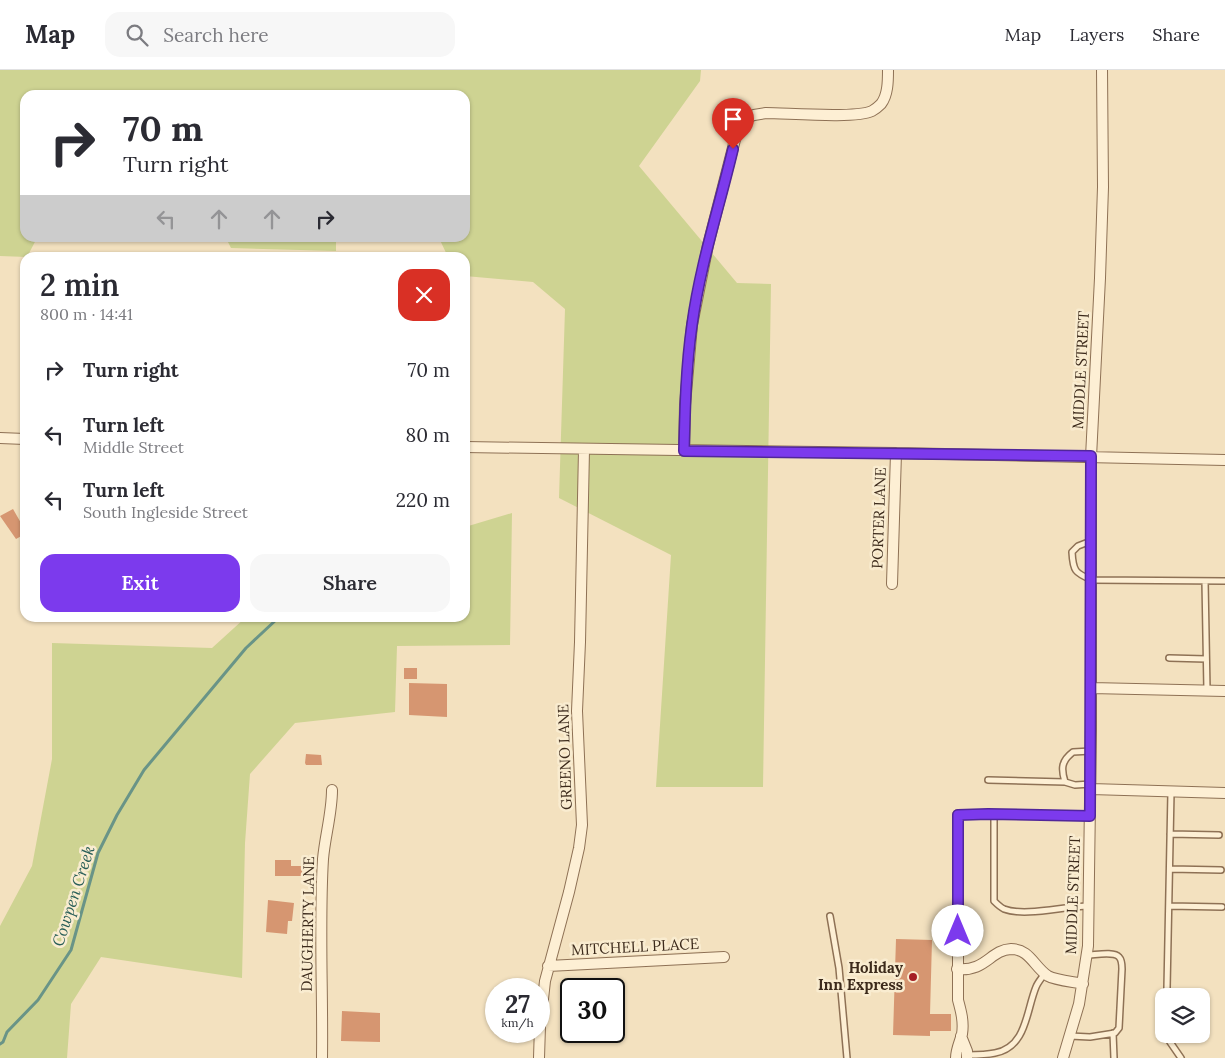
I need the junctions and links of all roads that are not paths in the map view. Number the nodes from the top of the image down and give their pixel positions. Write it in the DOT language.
graph roads {
  1 [pos="888,70"];
  2 [pos="1102,70"];
  3 [pos="0,438"];
  4 [pos="20,439"];
  5 [pos="470,448"];
  6 [pos="584,450"];
  7 [pos="684,451"];
  8 [pos="896,453"];
  9 [pos="1091,456"];
  10 [pos="1225,460"];
  11 [pos="1092,541"];
  12 [pos="1092,580"];
  13 [pos="1205,581"];
  14 [pos="1225,581"];
  15 [pos="892,584"];
  16 [pos="1169,658"];
  17 [pos="1206,659"];
  18 [pos="1091,688"];
  19 [pos="1207,691"];
  20 [pos="1225,691"];
  21 [pos="1091,751"];
  22 [pos="988,780"];
  23 [pos="1065,782"];
  24 [pos="1091,787"];
  25 [pos="332,790"];
  26 [pos="1171,792"];
  27 [pos="1225,793"];
  28 [pos="994,814"];
  29 [pos="958,815"];
  30 [pos="1090,816"];
  31 [pos="1170,834"];
  32 [pos="1219,835"];
  33 [pos="1170,869"];
  34 [pos="1220,870"];
  35 [pos="1089,906"];
  36 [pos="1169,906"];
  37 [pos="1222,908"];
  38 [pos="830,916"];
  39 [pos="1087,955"];
  40 [pos="724,957"];
  41 [pos="548,966"];
  42 [pos="957,969"];
  43 [pos="1045,973"];
  44 [pos="1083,984"];
  45 [pos="1167,988"];
  46 [pos="1113,1034"];
  47 [pos="961,1036"];
  48 [pos="1070,1036"];
  49 [pos="1171,1043"];
  50 [pos="967,1056"];
  51 [pos="322,1058"];
  52 [pos="539,1058"];
  53 [pos="847,1058"];
  54 [pos="956,1058"];
  55 [pos="1063,1058"];
  56 [pos="1114,1058"];
  57 [pos="1181,1058"];
  1 -- 7 [label="street"];
  2 -- 9 [label="street, MIDDLE STREET"];
  3 -- 4 [label="street"];
  5 -- 6 [label="street"];
  6 -- 7 [label="street"];
  6 -- 41 [label="street, GREENO LANE"];
  7 -- 8 [label="street"];
  8 -- 9 [label="street"];
  8 -- 15 [label="street, PORTER LANE"];
  9 -- 10 [label="street"];
  9 -- 11 [label="street, MIDDLE STREET"];
  11 -- 12 [label="street, MIDDLE STREET"];
  11 -- 12 [label="lane"];
  12 -- 13 [label="lane"];
  12 -- 18 [label="street, MIDDLE STREET"];
  13 -- 14 [label="lane"];
  13 -- 17 [label="lane"];
  16 -- 17 [label="lane"];
  17 -- 19 [label="lane"];
  18 -- 19 [label="street"];
  18 -- 21 [label="street, MIDDLE STREET"];
  19 -- 20 [label="street"];
  21 -- 23 [label="lane"];
  21 -- 24 [label="street, MIDDLE STREET"];
  22 -- 23 [label="lane"];
  23 -- 24 [label="lane"];
  24 -- 26 [label="street"];
  24 -- 30 [label="street, MIDDLE STREET"];
  25 -- 51 [label="street, DAUGHERTY LANE"];
  26 -- 27 [label="street"];
  26 -- 31 [label="lane"];
  28 -- 29 [label="lane"];
  28 -- 30 [label="lane"];
  28 -- 35 [label="lane"];
  29 -- 42 [label="street"];
  30 -- 35 [label="street, MIDDLE STREET"];
  31 -- 32 [label="lane"];
  31 -- 33 [label="lane"];
  33 -- 34 [label="lane"];
  33 -- 36 [label="lane"];
  35 -- 39 [label="street, MIDDLE STREET"];
  36 -- 37 [label="lane"];
  36 -- 45 [label="lane"];
  38 -- 53 [label="lane"];
  39 -- 44 [label="street, MIDDLE STREET"];
  39 -- 46 [label="lane"];
  40 -- 41 [label="street, MITCHELL PLACE"];
  41 -- 52 [label="street, GREENO LANE"];
  42 -- 43 [label="street"];
  42 -- 47 [label="street"];
  43 -- 44 [label="street"];
  43 -- 50 [label="lane"];
  44 -- 48 [label="street, MIDDLE STREET"];
  46 -- 48 [label="lane"];
  46 -- 56 [label="lane"];
  47 -- 50 [label="street"];
  47 -- 54 [label="street"];
  48 -- 55 [label="street, MIDDLE STREET"];
  49 -- 57 [label="lane"];
}
